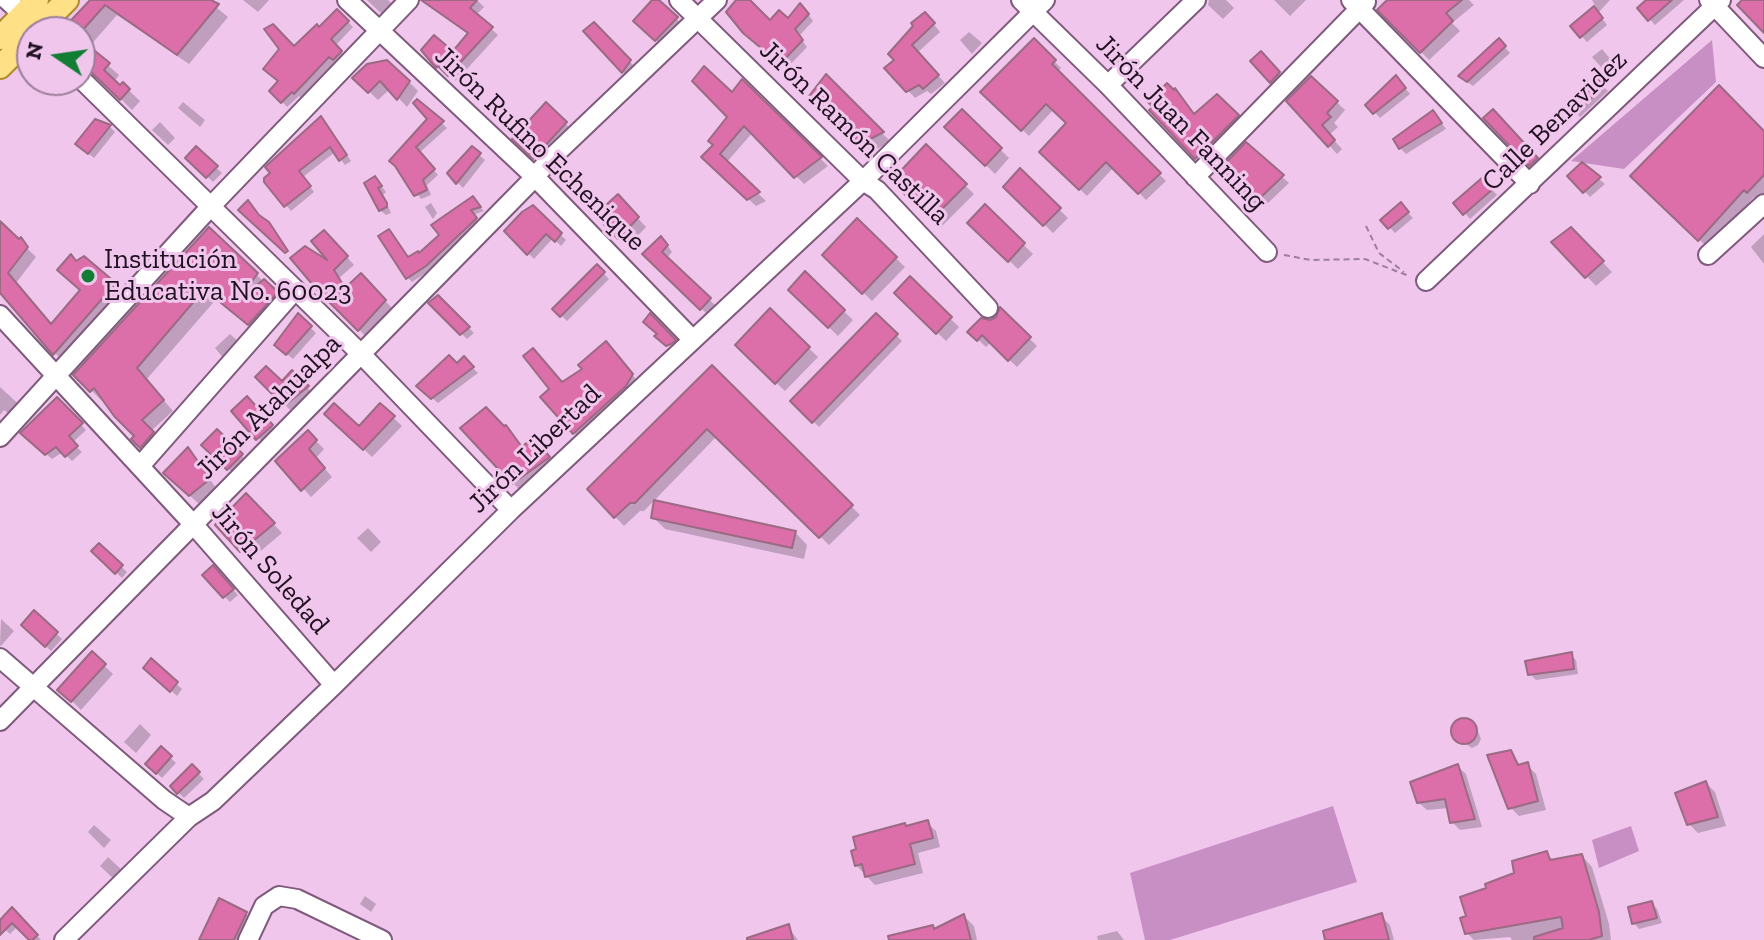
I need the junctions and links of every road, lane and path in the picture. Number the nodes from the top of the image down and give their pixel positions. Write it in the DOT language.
graph roads {
  1 [pos="67,0"];
  2 [pos="347,0"];
  3 [pos="409,0"];
  4 [pos="679,0"];
  5 [pos="717,0"];
  6 [pos="1196,0"];
  7 [pos="1715,2"];
  8 [pos="1359,3"];
  9 [pos="1033,4"];
  10 [pos="34,16"];
  11 [pos="699,19"];
  12 [pos="379,32"];
  13 [pos="16,40"];
  14 [pos="1764,58"];
  15 [pos="0,67"];
  16 [pos="1108,85"];
  17 [pos="96,93"];
  18 [pos="535,177"];
  19 [pos="1195,177"];
  20 [pos="863,181"];
  21 [pos="1530,184"];
  22 [pos="1764,204"];
  23 [pos="212,205"];
  24 [pos="1366,226"];
  25 [pos="1267,252"];
  26 [pos="1708,255"];
  27 [pos="1408,276"];
  28 [pos="1426,281"];
  29 [pos="295,290"];
  30 [pos="988,308"];
  31 [pos="0,315"];
  32 [pos="692,339"];
  33 [pos="361,354"];
  34 [pos="57,375"];
  35 [pos="0,437"];
  36 [pos="140,466"];
  37 [pos="511,510"];
  38 [pos="193,524"];
  39 [pos="0,658"];
  40 [pos="334,685"];
  41 [pos="35,686"];
  42 [pos="0,721"];
  43 [pos="189,817"];
  44 [pos="64,940"];
  45 [pos="248,940"];
  46 [pos="382,940"];
  1 -- 10 [label="main road"];
  2 -- 12 [label="street, Jirón Rufino Echenique"];
  3 -- 12 [label="street"];
  4 -- 11 [label="street, Jirón Ramón Castilla"];
  5 -- 11 [label="street, Jirón Atahualpa"];
  6 -- 16 [label="street"];
  7 -- 14 [label="street"];
  7 -- 21 [label="street, Calle Benavidez"];
  8 -- 19 [label="street"];
  8 -- 21 [label="street"];
  9 -- 16 [label="street, Jirón Juan Fanning"];
  9 -- 20 [label="street, Jirón Libertad"];
  11 -- 18 [label="street, Jirón Atahualpa"];
  11 -- 20 [label="street, Jirón Ramón Castilla"];
  12 -- 18 [label="street, Jirón Rufino Echenique"];
  12 -- 23 [label="street"];
  13 -- 15 [label="main road"];
  16 -- 19 [label="street, Jirón Juan Fanning"];
  17 -- 23 [label="street"];
  18 -- 32 [label="street, Jirón Rufino Echenique"];
  18 -- 33 [label="street, Jirón Atahualpa"];
  19 -- 25 [label="street, Jirón Juan Fanning"];
  20 -- 30 [label="street, Jirón Ramón Castilla"];
  20 -- 32 [label="street, Jirón Libertad"];
  21 -- 28 [label="street, Calle Benavidez"];
  22 -- 26 [label="street"];
  23 -- 29 [label="street"];
  23 -- 34 [label="street"];
  24 -- 27 [label="path"];
  25 -- 27 [label="path"];
  27 -- 28 [label="path"];
  29 -- 33 [label="street"];
  29 -- 36 [label="street"];
  31 -- 34 [label="street, Jirón Soledad"];
  32 -- 37 [label="street, Jirón Libertad"];
  33 -- 37 [label="street"];
  33 -- 38 [label="street, Jirón Atahualpa"];
  34 -- 35 [label="street"];
  34 -- 36 [label="street, Jirón Soledad"];
  36 -- 38 [label="street, Jirón Soledad"];
  37 -- 40 [label="street, Jirón Libertad"];
  38 -- 40 [label="street, Jirón Soledad"];
  38 -- 41 [label="street, Jirón Atahualpa"];
  39 -- 41 [label="street"];
  40 -- 43 [label="street, Jirón Libertad"];
  41 -- 42 [label="street, Jirón Atahualpa"];
  41 -- 43 [label="street"];
  43 -- 44 [label="street, Jirón Libertad"];
  45 -- 46 [label="street"];
}
